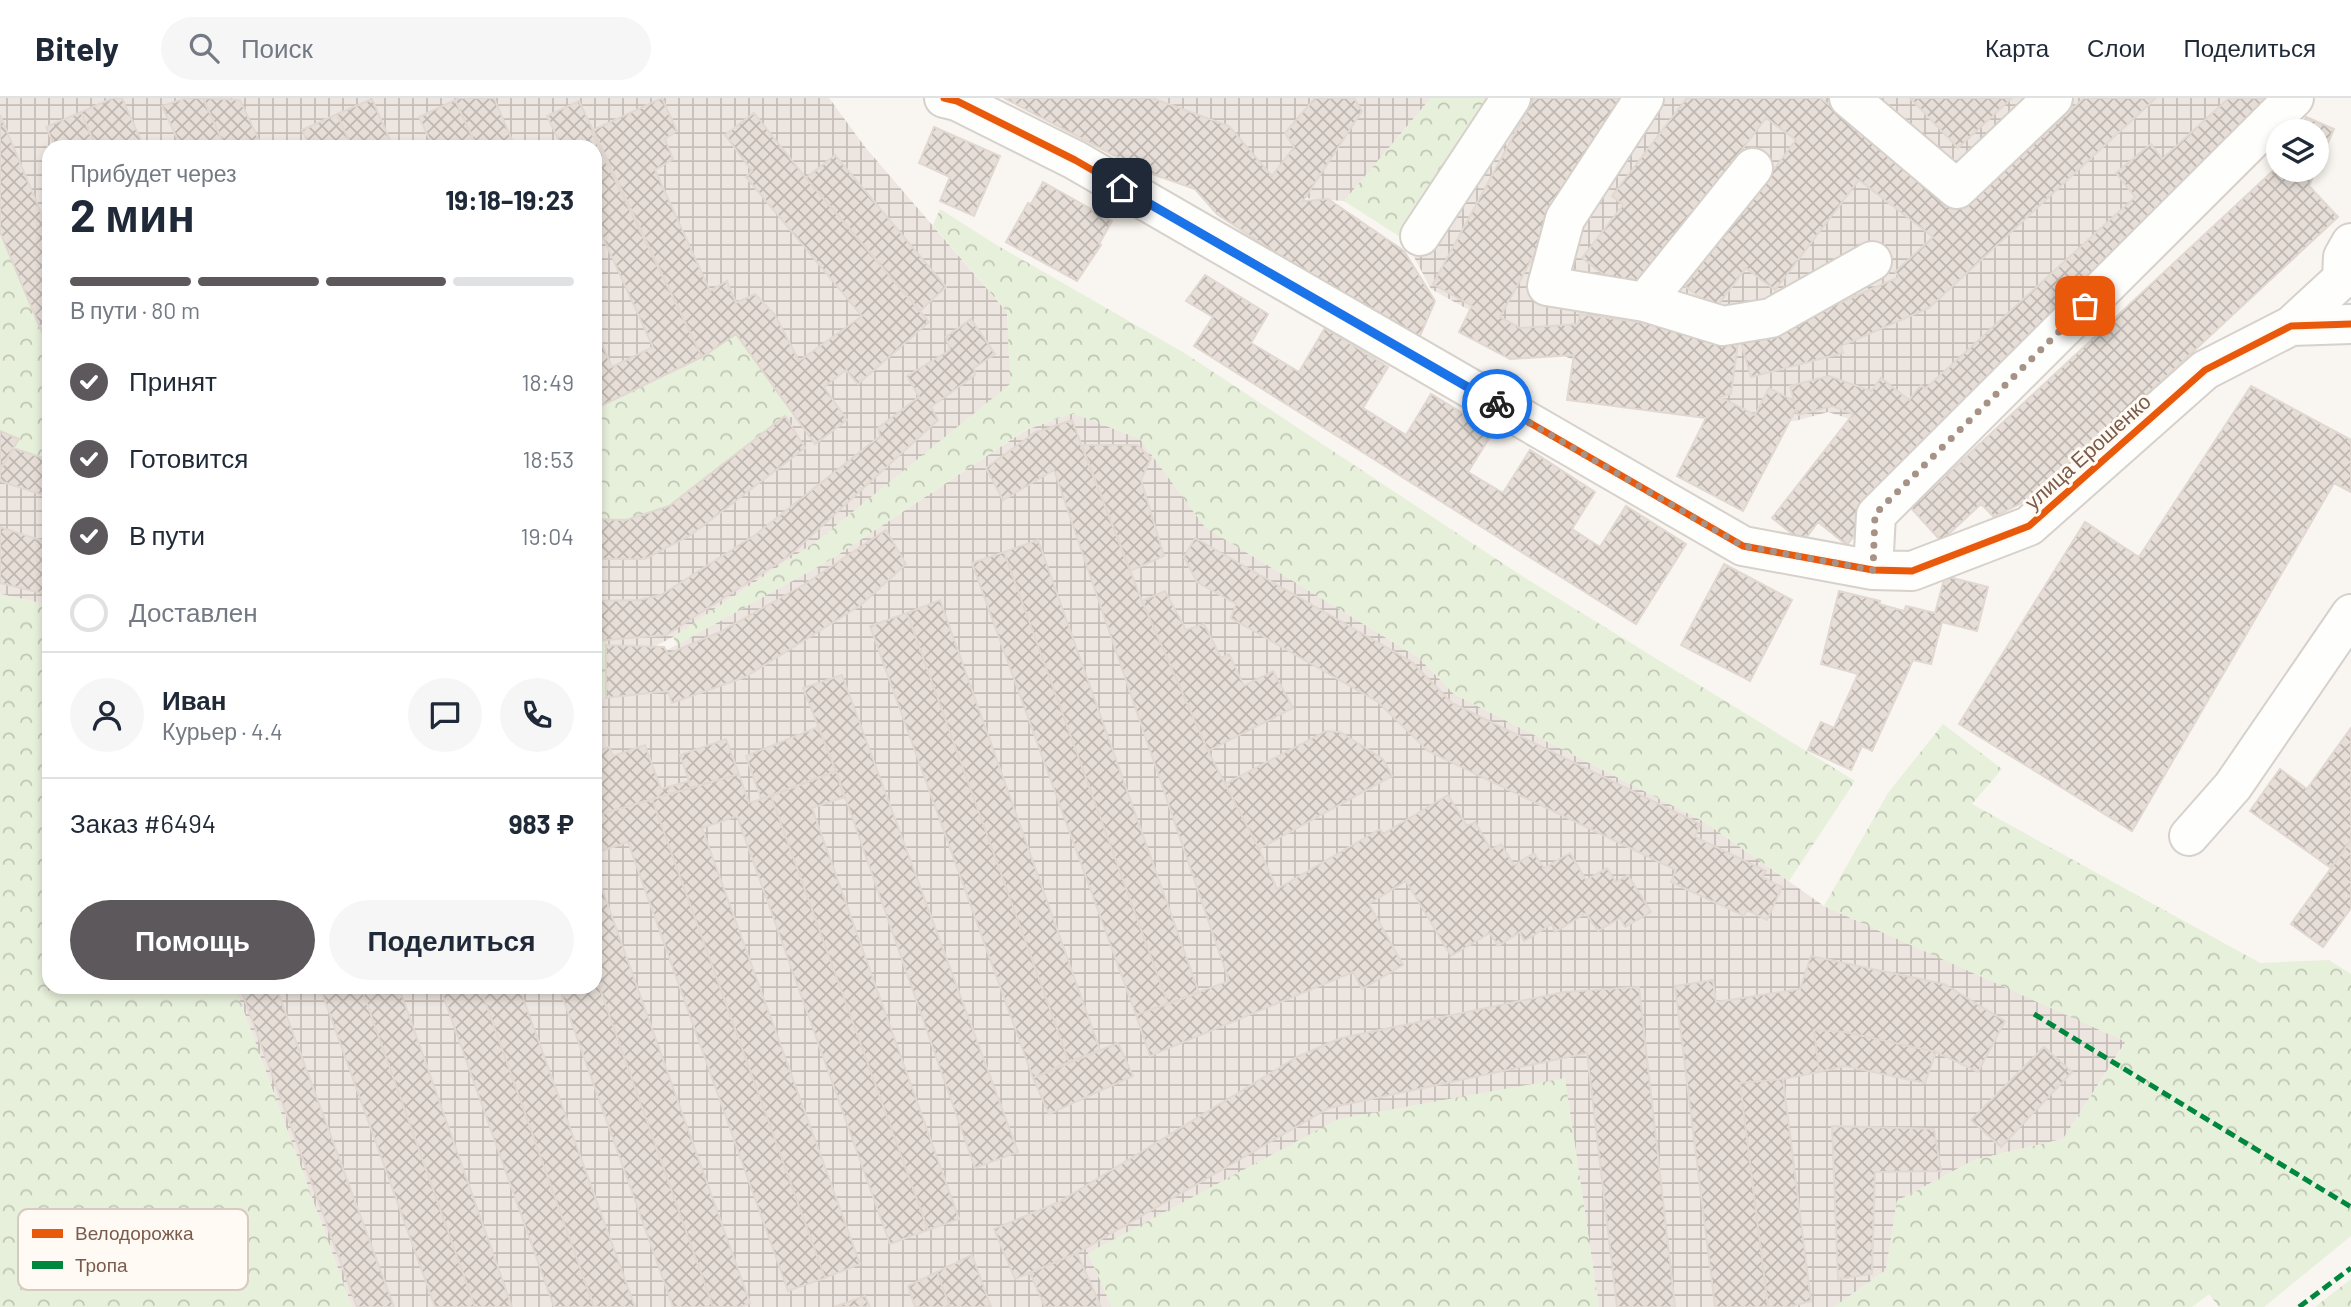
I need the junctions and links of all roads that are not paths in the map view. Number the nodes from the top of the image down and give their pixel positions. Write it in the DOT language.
graph roads {
  1 [pos="944,98"];
  2 [pos="1511,98"];
  3 [pos="1644,98"];
  4 [pos="2053,98"];
  5 [pos="2294,98"];
  6 [pos="1857,101"];
  7 [pos="1753,168"];
  8 [pos="1420,236"];
  9 [pos="2351,243"];
  10 [pos="1872,261"];
  11 [pos="1645,302"];
  12 [pos="2351,324"];
  13 [pos="2291,326"];
  14 [pos="1873,570"];
  15 [pos="2351,614"];
  16 [pos="2189,836"];
  1 -- 14 [label="street, улица Ерошенко"];
  2 -- 8 [label="street"];
  3 -- 11 [label="street"];
  4 -- 6 [label="street"];
  5 -- 14 [label="street"];
  7 -- 11 [label="street"];
  9 -- 13 [label="street"];
  10 -- 11 [label="street"];
  12 -- 13 [label="street, улица Ерошенко"];
  13 -- 14 [label="street, улица Ерошенко"];
  15 -- 16 [label="street"];
}
